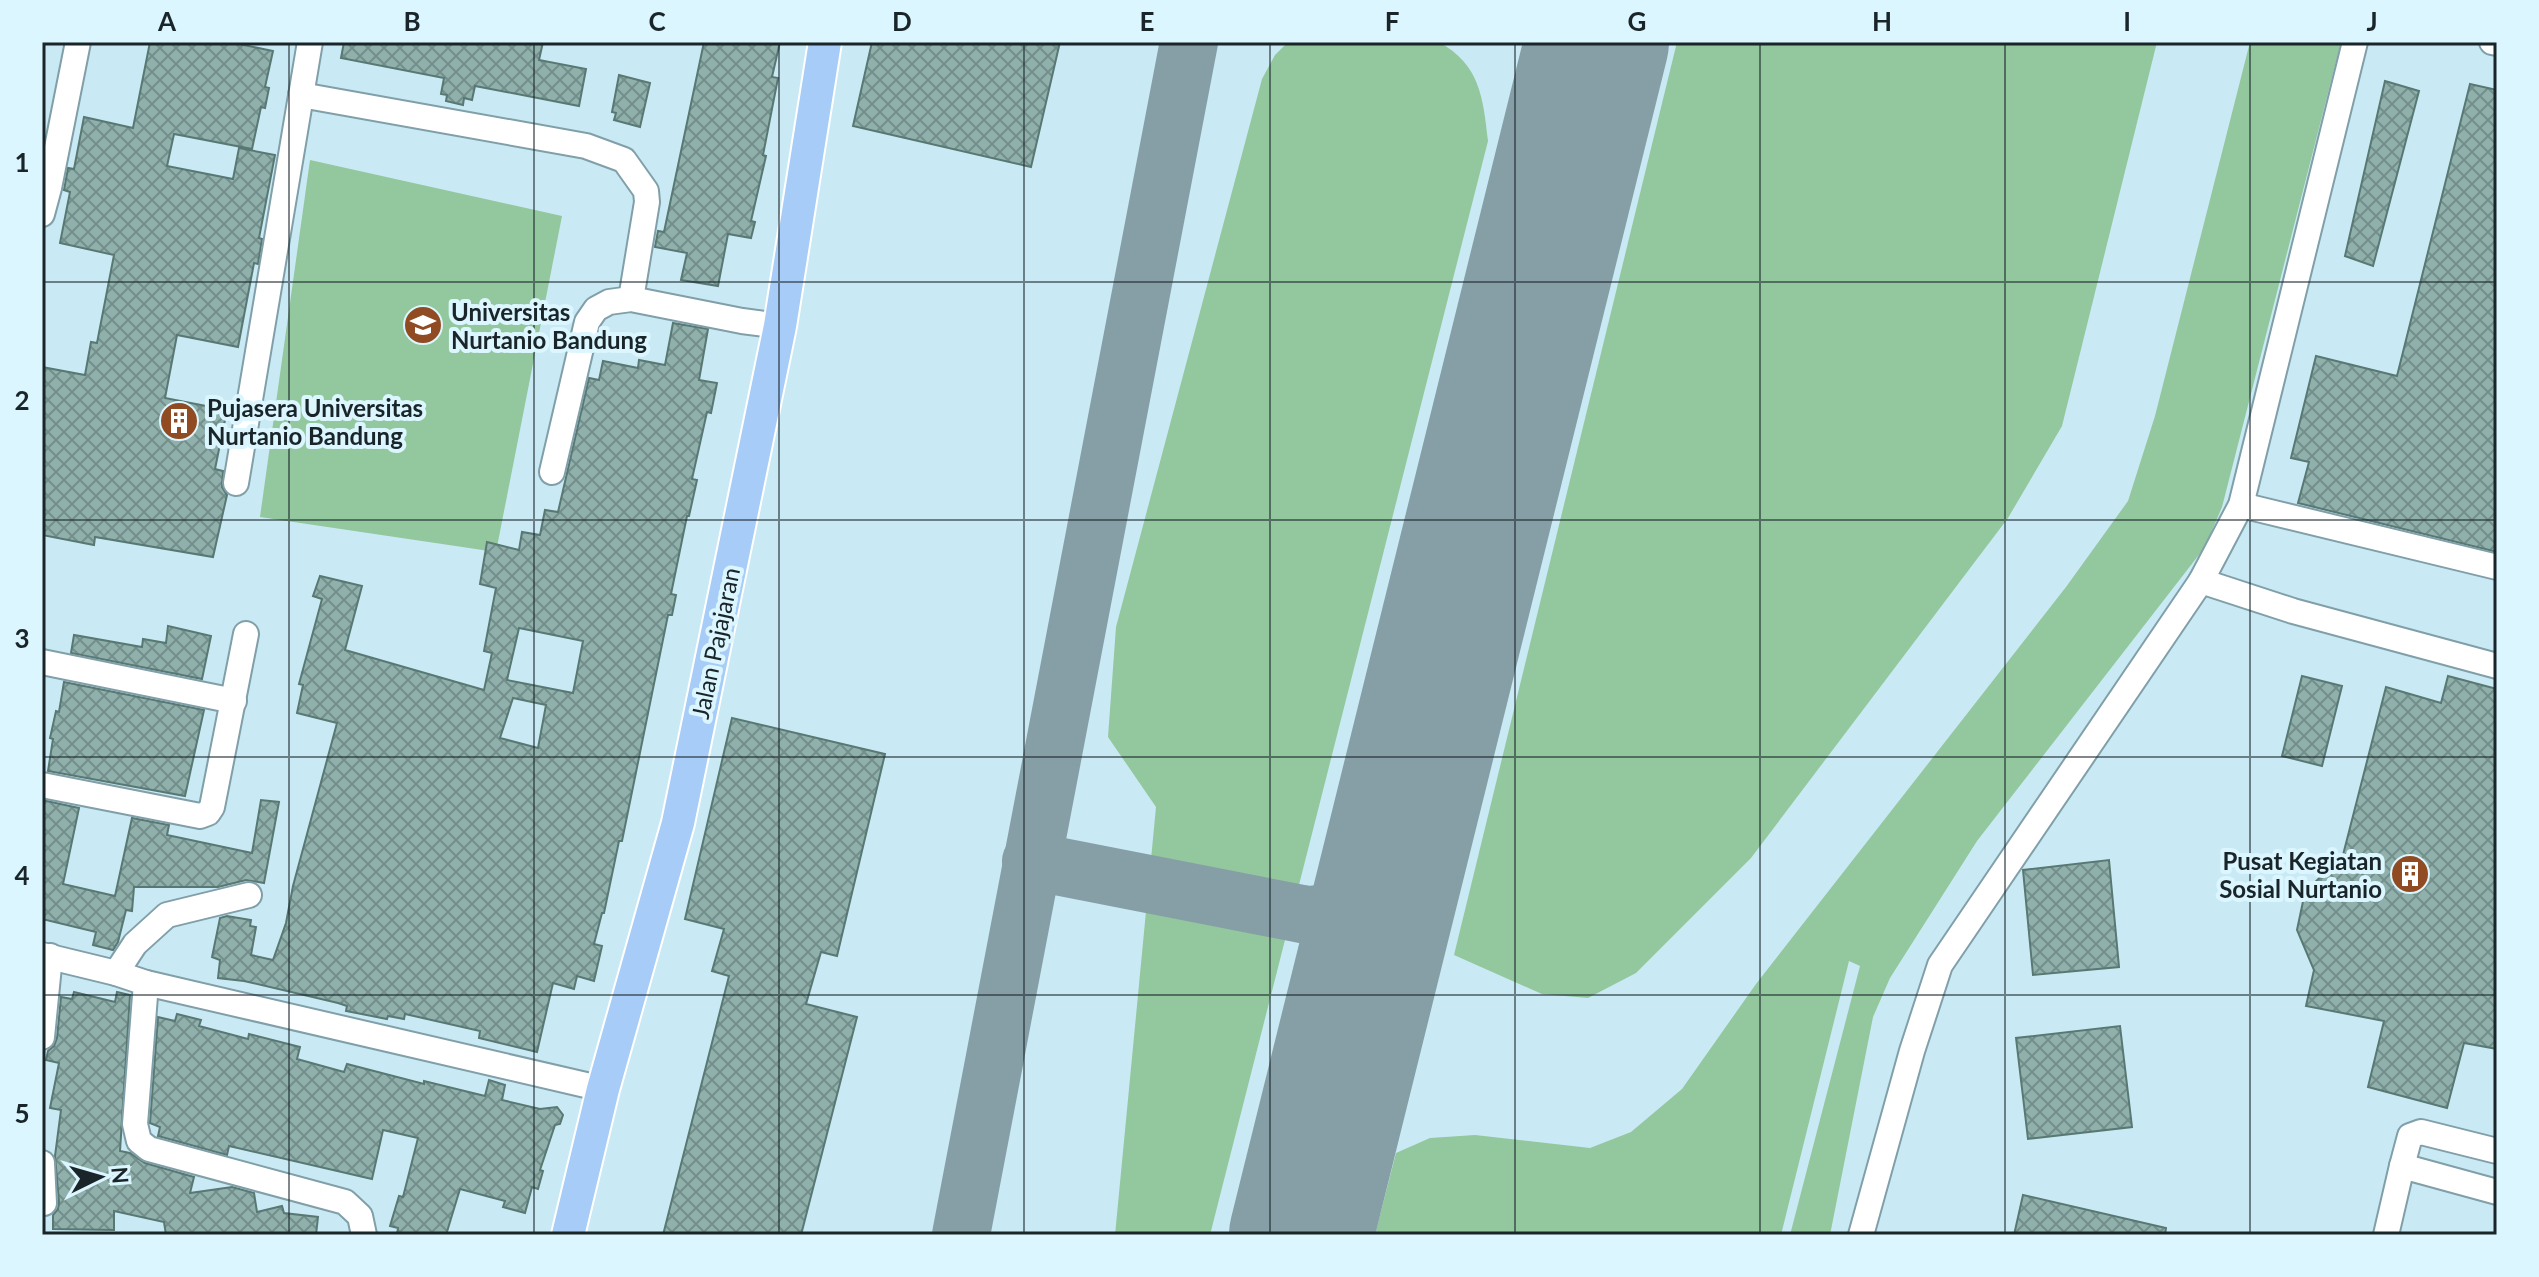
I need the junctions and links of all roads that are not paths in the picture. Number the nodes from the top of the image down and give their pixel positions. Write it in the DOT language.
graph roads {
  1 [pos="78,42"];
  2 [pos="310,42"];
  3 [pos="825,42"];
  4 [pos="2355,42"];
  5 [pos="301,95"];
  6 [pos="46,188"];
  7 [pos="42,214"];
  8 [pos="631,299"];
  9 [pos="780,326"];
  10 [pos="552,472"];
  11 [pos="236,483"];
  12 [pos="2241,505"];
  13 [pos="2497,567"];
  14 [pos="2201,581"];
  15 [pos="246,634"];
  16 [pos="42,662"];
  17 [pos="2497,666"];
  18 [pos="234,701"];
  19 [pos="42,785"];
  20 [pos="249,895"];
  21 [pos="46,955"];
  22 [pos="116,973"];
  23 [pos="146,983"];
  24 [pos="42,1037"];
  25 [pos="603,1089"];
  26 [pos="2497,1151"];
  27 [pos="42,1163"];
  28 [pos="2402,1166"];
  29 [pos="2497,1192"];
  30 [pos="44,1203"];
  31 [pos="364,1235"];
  32 [pos="568,1235"];
  33 [pos="1861,1235"];
  34 [pos="2386,1235"];
  1 -- 6 [label="street"];
  2 -- 5 [label="street"];
  3 -- 9 [label="main road, Jalan Pajajaran"];
  4 -- 12 [label="street"];
  5 -- 8 [label="street"];
  5 -- 11 [label="street"];
  6 -- 7 [label="street"];
  8 -- 9 [label="street"];
  8 -- 10 [label="street"];
  9 -- 25 [label="main road, Jalan Pajajaran"];
  12 -- 13 [label="street"];
  12 -- 14 [label="street"];
  14 -- 17 [label="street"];
  14 -- 33 [label="street"];
  15 -- 18 [label="street"];
  16 -- 18 [label="street"];
  18 -- 19 [label="street"];
  20 -- 22 [label="street"];
  21 -- 22 [label="street"];
  21 -- 24 [label="street"];
  22 -- 23 [label="street"];
  23 -- 25 [label="street"];
  23 -- 31 [label="street"];
  25 -- 32 [label="main road, Jalan Pajajaran"];
  26 -- 28 [label="street"];
  27 -- 30 [label="street"];
  28 -- 29 [label="street"];
  28 -- 34 [label="street"];
}
